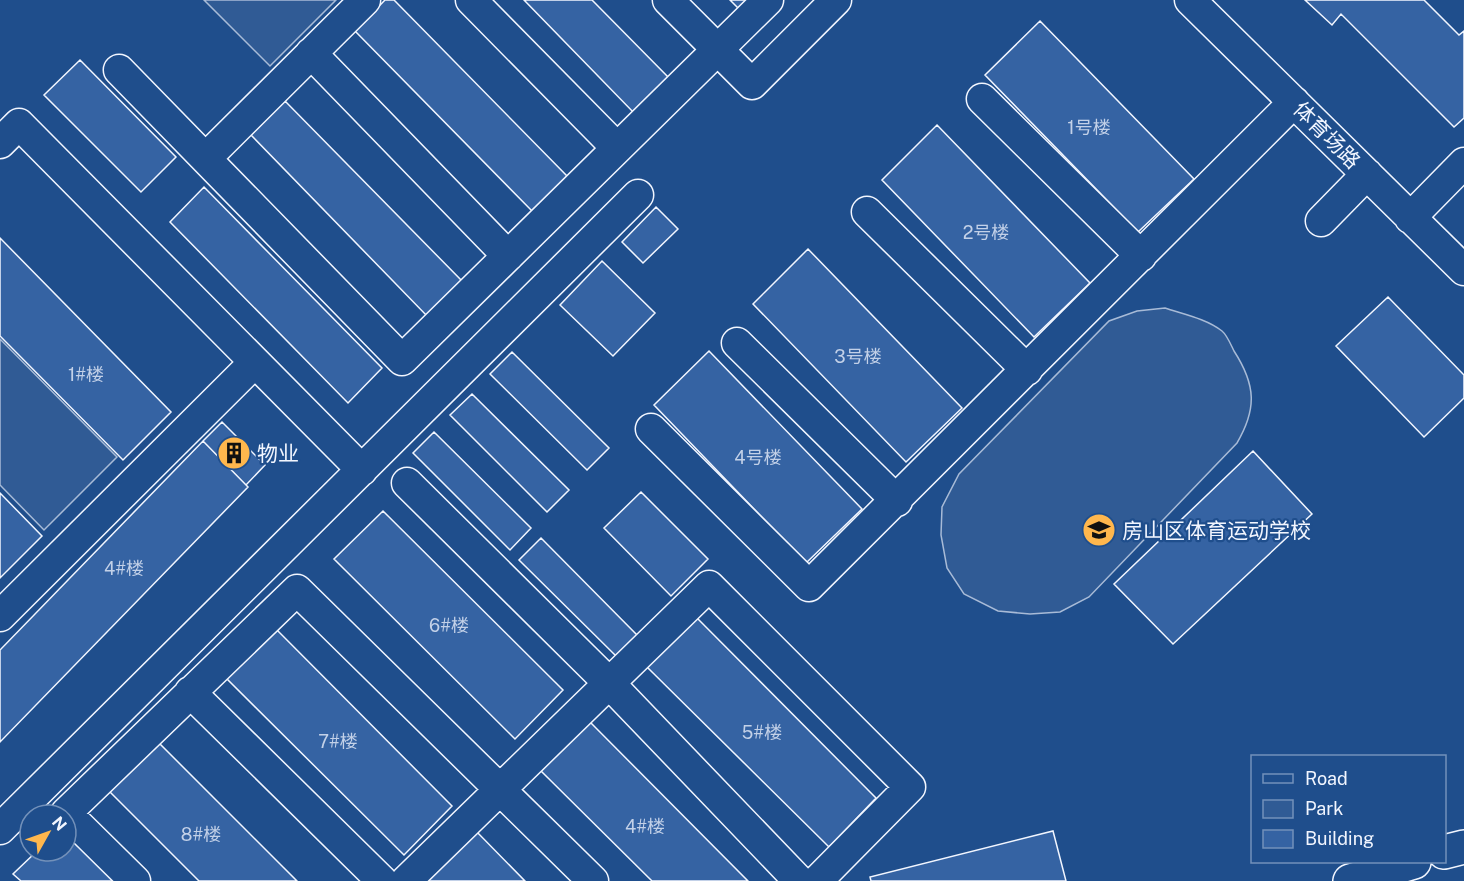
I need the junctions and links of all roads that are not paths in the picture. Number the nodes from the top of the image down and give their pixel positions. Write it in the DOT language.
graph roads {
  1 [pos="365,0"];
  2 [pos="471,0"];
  3 [pos="668,0"];
  4 [pos="768,0"];
  5 [pos="836,0"];
  6 [pos="1190,0"];
  7 [pos="311,53"];
  8 [pos="119,69"];
  9 [pos="982,99"];
  10 [pos="1294,102"];
  11 [pos="0,143"];
  12 [pos="617,148"];
  13 [pos="206,158"];
  14 [pos="1464,163"];
  15 [pos="1366,174"];
  16 [pos="638,195"];
  17 [pos="867,212"];
  18 [pos="1410,218"];
  19 [pos="1322,221"];
  20 [pos="508,256"];
  21 [pos="1141,256"];
  22 [pos="1464,270"];
  23 [pos="737,343"];
  24 [pos="255,362"];
  25 [pos="1027,370"];
  26 [pos="651,429"];
  27 [pos="362,470"];
  28 [pos="407,483"];
  29 [pos="897,501"];
  30 [pos="0,616"];
  31 [pos="609,684"];
  32 [pos="190,692"];
  33 [pos="500,790"];
  34 [pos="0,830"];
  35 [pos="1464,847"];
  36 [pos="1446,852"];
  37 [pos="1408,863"];
  38 [pos="135,881"];
  39 [pos="382,881"];
  40 [pos="406,881"];
  41 [pos="593,881"];
  42 [pos="799,881"];
  43 [pos="817,881"];
  44 [pos="1350,881"];
  1 -- 7 [label="street"];
  2 -- 12 [label="street"];
  3 -- 5 [label="street"];
  4 -- 12 [label="street"];
  6 -- 10 [label="street, 体育场路"];
  7 -- 13 [label="street"];
  7 -- 20 [label="street"];
  8 -- 13 [label="street"];
  9 -- 21 [label="street"];
  10 -- 15 [label="street, 体育场路"];
  10 -- 21 [label="street"];
  11 -- 24 [label="street"];
  12 -- 20 [label="street"];
  13 -- 20 [label="street"];
  14 -- 18 [label="street"];
  15 -- 18 [label="street, 体育场路"];
  15 -- 19 [label="street"];
  16 -- 27 [label="street"];
  17 -- 25 [label="street"];
  18 -- 22 [label="street, 体育场路"];
  21 -- 25 [label="street"];
  23 -- 29 [label="street"];
  24 -- 27 [label="street"];
  24 -- 30 [label="street"];
  25 -- 29 [label="street"];
  26 -- 29 [label="street"];
  27 -- 34 [label="street"];
  28 -- 31 [label="street"];
  31 -- 33 [label="street"];
  31 -- 42 [label="street"];
  31 -- 43 [label="street"];
  32 -- 33 [label="street"];
  32 -- 38 [label="street"];
  32 -- 39 [label="street"];
  33 -- 40 [label="street"];
  33 -- 41 [label="street"];
  35 -- 36 [label="main road"];
  37 -- 44 [label="main road"];
}
